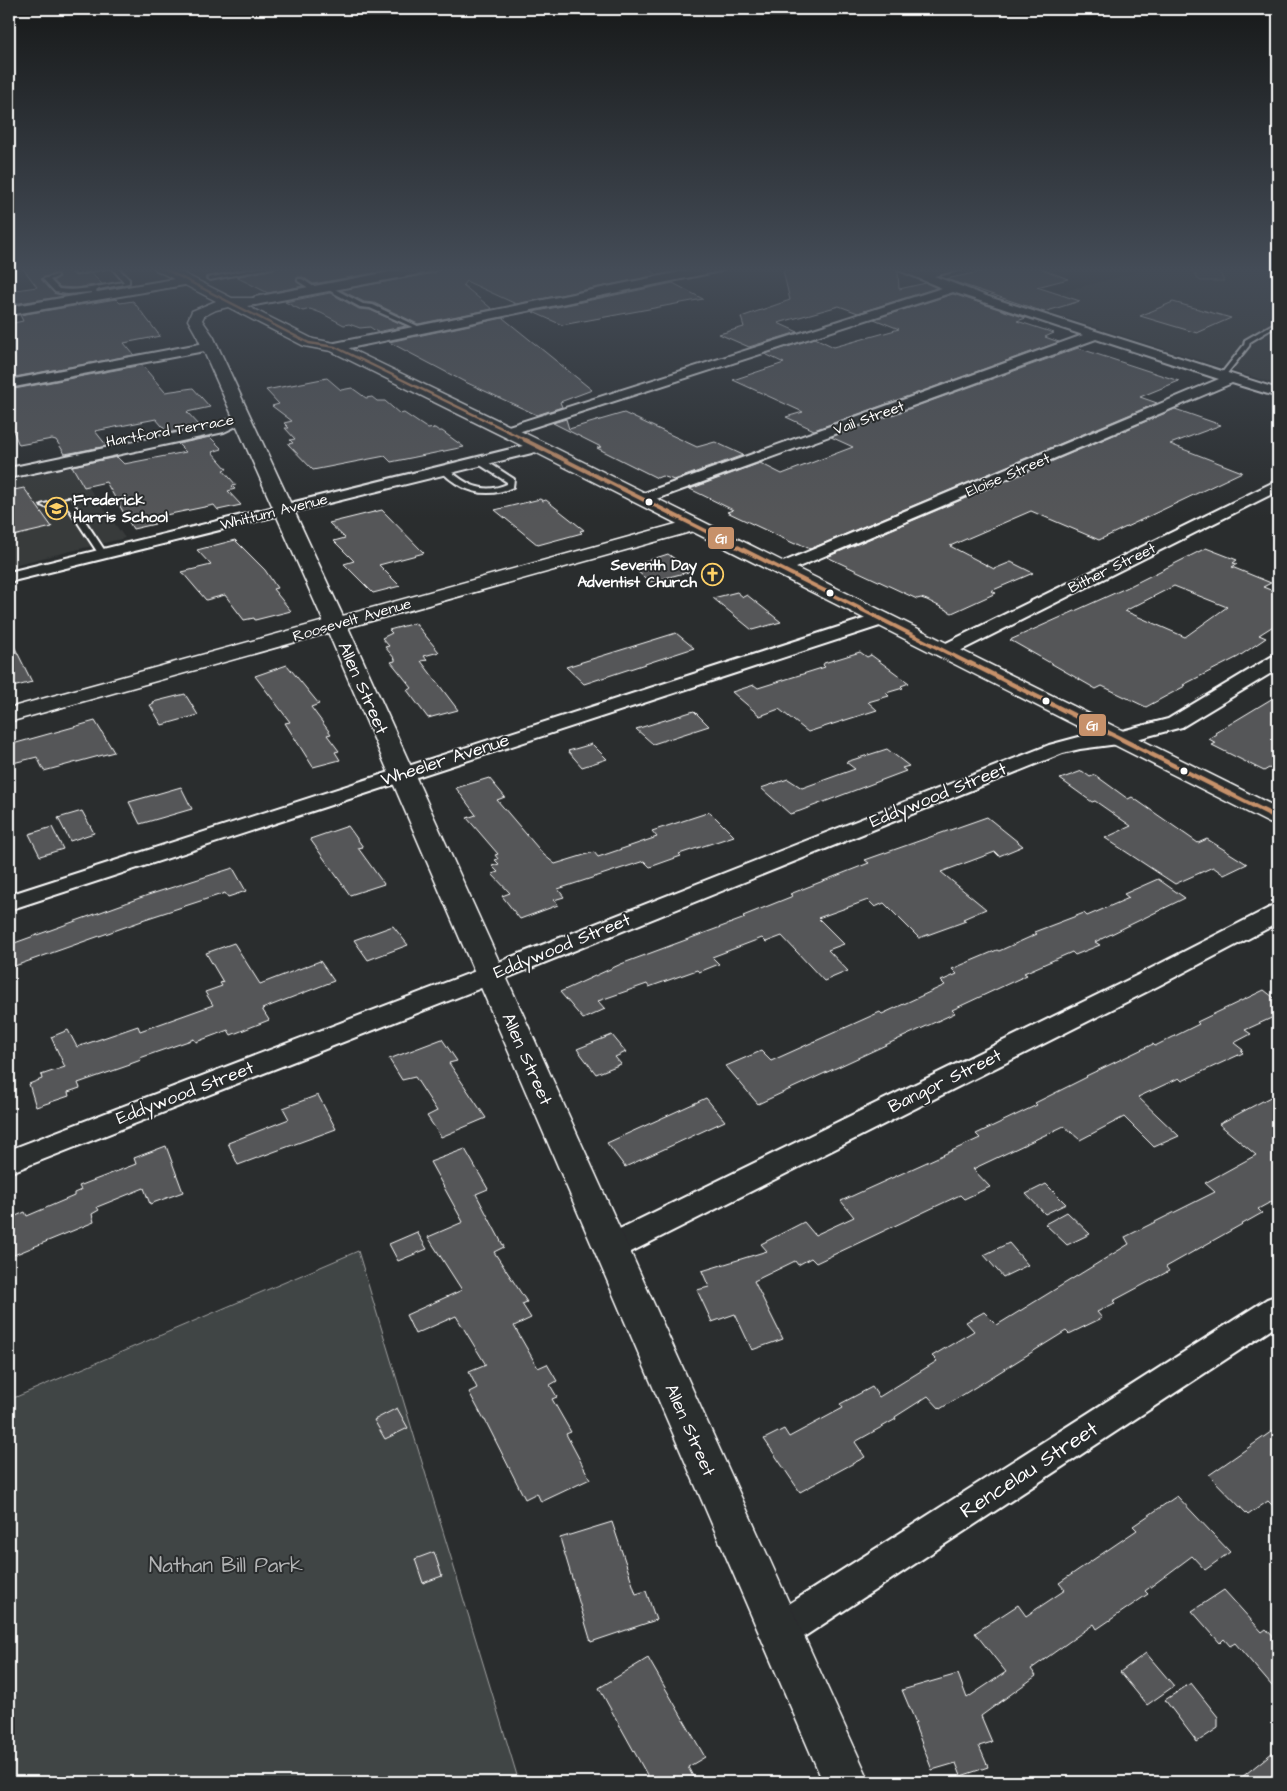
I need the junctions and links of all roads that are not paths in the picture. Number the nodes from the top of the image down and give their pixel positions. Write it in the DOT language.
graph roads {
  1 [pos="147,351"];
  2 [pos="159,351"];
  3 [pos="212,351"];
  4 [pos="342,351"];
  5 [pos="758,351"];
  6 [pos="1053,351"];
  7 [pos="1145,351"];
  8 [pos="1244,351"];
  9 [pos="9,375"];
  10 [pos="1228,377"];
  11 [pos="9,384"];
  12 [pos="1278,393"];
  13 [pos="242,418"];
  14 [pos="507,431"];
  15 [pos="539,447"];
  16 [pos="480,461"];
  17 [pos="9,463"];
  18 [pos="444,470"];
  19 [pos="9,473"];
  20 [pos="1278,485"];
  21 [pos="642,499"];
  22 [pos="44,505"];
  23 [pos="283,510"];
  24 [pos="694,525"];
  25 [pos="103,554"];
  26 [pos="782,569"];
  27 [pos="9,577"];
  28 [pos="882,619"];
  29 [pos="336,625"];
  30 [pos="945,650"];
  31 [pos="1278,661"];
  32 [pos="9,715"];
  33 [pos="1118,738"];
  34 [pos="401,774"];
  35 [pos="1278,818"];
  36 [pos="9,903"];
  37 [pos="1278,913"];
  38 [pos="490,975"];
  39 [pos="9,1162"];
  40 [pos="610,1248"];
  41 [pos="1278,1308"];
  42 [pos="780,1631"];
  43 [pos="848,1782"];
  1 -- 9 [label="street"];
  2 -- 11 [label="street"];
  3 -- 13 [label="main road, Allen Street"];
  4 -- 14 [label="main road"];
  5 -- 14 [label="street"];
  6 -- 21 [label="street, Vail Street"];
  7 -- 10 [label="street"];
  8 -- 10 [label="lane"];
  10 -- 12 [label="street"];
  10 -- 26 [label="street, Eloise Street"];
  13 -- 17 [label="street, Hartford Terrace"];
  13 -- 19 [label="street, Hartford Terrace"];
  13 -- 23 [label="main road, Allen Street"];
  14 -- 15 [label="main road"];
  15 -- 16 [label="street, Whittum Avenue"];
  15 -- 21 [label="main road"];
  16 -- 18 [label="street, Whittum Avenue"];
  16 -- 18 [label="lane"];
  18 -- 23 [label="street, Whittum Avenue"];
  20 -- 30 [label="street, Bither Street"];
  21 -- 24 [label="main road"];
  22 -- 25 [label="lane"];
  23 -- 25 [label="street, Whittum Avenue"];
  23 -- 29 [label="main road, Allen Street"];
  24 -- 26 [label="main road"];
  24 -- 29 [label="main road, Roosevelt Avenue"];
  25 -- 27 [label="street, Whittum Avenue"];
  26 -- 28 [label="main road"];
  28 -- 30 [label="main road"];
  28 -- 34 [label="street, Wheeler Avenue"];
  29 -- 32 [label="main road, Roosevelt Avenue"];
  29 -- 34 [label="main road, Allen Street"];
  30 -- 33 [label="main road"];
  31 -- 33 [label="street, Eddywood Street"];
  33 -- 35 [label="main road"];
  33 -- 38 [label="street, Eddywood Street"];
  34 -- 36 [label="street, Wheeler Avenue"];
  34 -- 38 [label="main road, Allen Street"];
  37 -- 40 [label="street, Bangor Street"];
  38 -- 39 [label="street, Eddywood Street"];
  38 -- 40 [label="main road, Allen Street"];
  40 -- 42 [label="main road, Allen Street"];
  41 -- 42 [label="street, Rencelau Street"];
  42 -- 43 [label="main road, Allen Street"];
}
